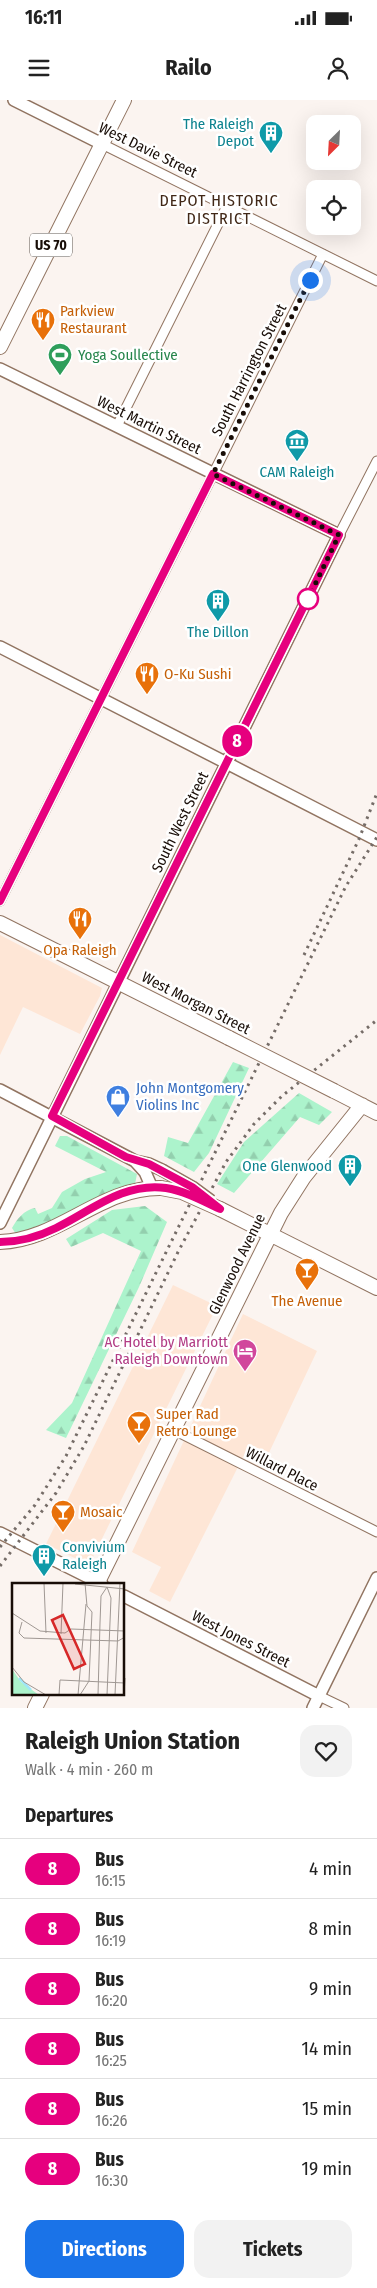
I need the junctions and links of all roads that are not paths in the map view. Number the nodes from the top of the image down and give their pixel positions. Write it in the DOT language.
graph roads {
  1 [pos="14,100"];
  2 [pos="124,100"];
  3 [pos="102,144"];
  4 [pos="227,206"];
  5 [pos="323,254"];
  6 [pos="377,281"];
  7 [pos="0,347"];
  8 [pos="0,368"];
  9 [pos="117,426"];
  10 [pos="377,462"];
  11 [pos="213,474"];
  12 [pos="339,535"];
  13 [pos="0,647"];
  14 [pos="102,698"];
  15 [pos="226,763"];
  16 [pos="377,840"];
  17 [pos="0,901"];
  18 [pos="0,923"];
  19 [pos="118,982"];
  20 [pos="0,1090"];
  21 [pos="362,1105"];
  22 [pos="377,1113"];
  23 [pos="52,1116"];
  24 [pos="135,1161"];
  25 [pos="152,1188"];
  26 [pos="220,1209"];
  27 [pos="0,1224"];
  28 [pos="270,1234"];
  29 [pos="0,1242"];
  30 [pos="377,1288"];
  31 [pos="174,1430"];
  32 [pos="377,1532"];
  33 [pos="0,1533"];
  34 [pos="377,1578"];
  35 [pos="97,1583"];
  36 [pos="99,1583"];
  37 [pos="125,1597"];
  38 [pos="41,1696"];
  39 [pos="319,1696"];
  40 [pos="35,1708"];
  41 [pos="313,1708"];
  42 [pos="344,1708"];
  1 -- 3 [label="street, West Davie Street"];
  2 -- 3 [label="main road, US 70"];
  3 -- 4 [label="street, West Davie Street"];
  3 -- 7 [label="main road, US 70"];
  4 -- 5 [label="street, West Davie Street"];
  4 -- 9 [label="street"];
  5 -- 6 [label="street, West Davie Street"];
  5 -- 11 [label="street, South Harrington Street"];
  8 -- 9 [label="street, West Martin Street"];
  9 -- 11 [label="street, West Martin Street"];
  10 -- 12 [label="street, South West Street"];
  11 -- 12 [label="street, West Martin Street"];
  11 -- 14 [label="street, South Harrington Street"];
  12 -- 15 [label="street, South West Street"];
  13 -- 14 [label="street"];
  14 -- 15 [label="street"];
  14 -- 17 [label="street, South Harrington Street"];
  15 -- 16 [label="street"];
  15 -- 19 [label="street, South West Street"];
  18 -- 19 [label="main road, West Morgan Street"];
  19 -- 21 [label="main road, West Morgan Street, bridge"];
  19 -- 23 [label="street, South West Street"];
  20 -- 23 [label="street"];
  21 -- 22 [label="main road, West Morgan Street"];
  21 -- 28 [label="main road, Glenwood Avenue"];
  23 -- 24 [label="street"];
  23 -- 27 [label="street, South West Street"];
  24 -- 25 [label="street"];
  24 -- 26 [label="street, bridge"];
  25 -- 26 [label="main road, bridge"];
  25 -- 29 [label="main road"];
  26 -- 28 [label="main road"];
  28 -- 30 [label="main road"];
  28 -- 31 [label="main road, Glenwood Avenue"];
  31 -- 32 [label="street, Willard Place"];
  31 -- 36 [label="main road, Glenwood Avenue"];
  33 -- 35 [label="street"];
  34 -- 39 [label="street"];
  37 -- 39 [label="street, West Jones Street"];
  38 -- 40 [label="main road"];
  39 -- 41 [label="street"];
  39 -- 42 [label="street, West Jones Street"];
}
